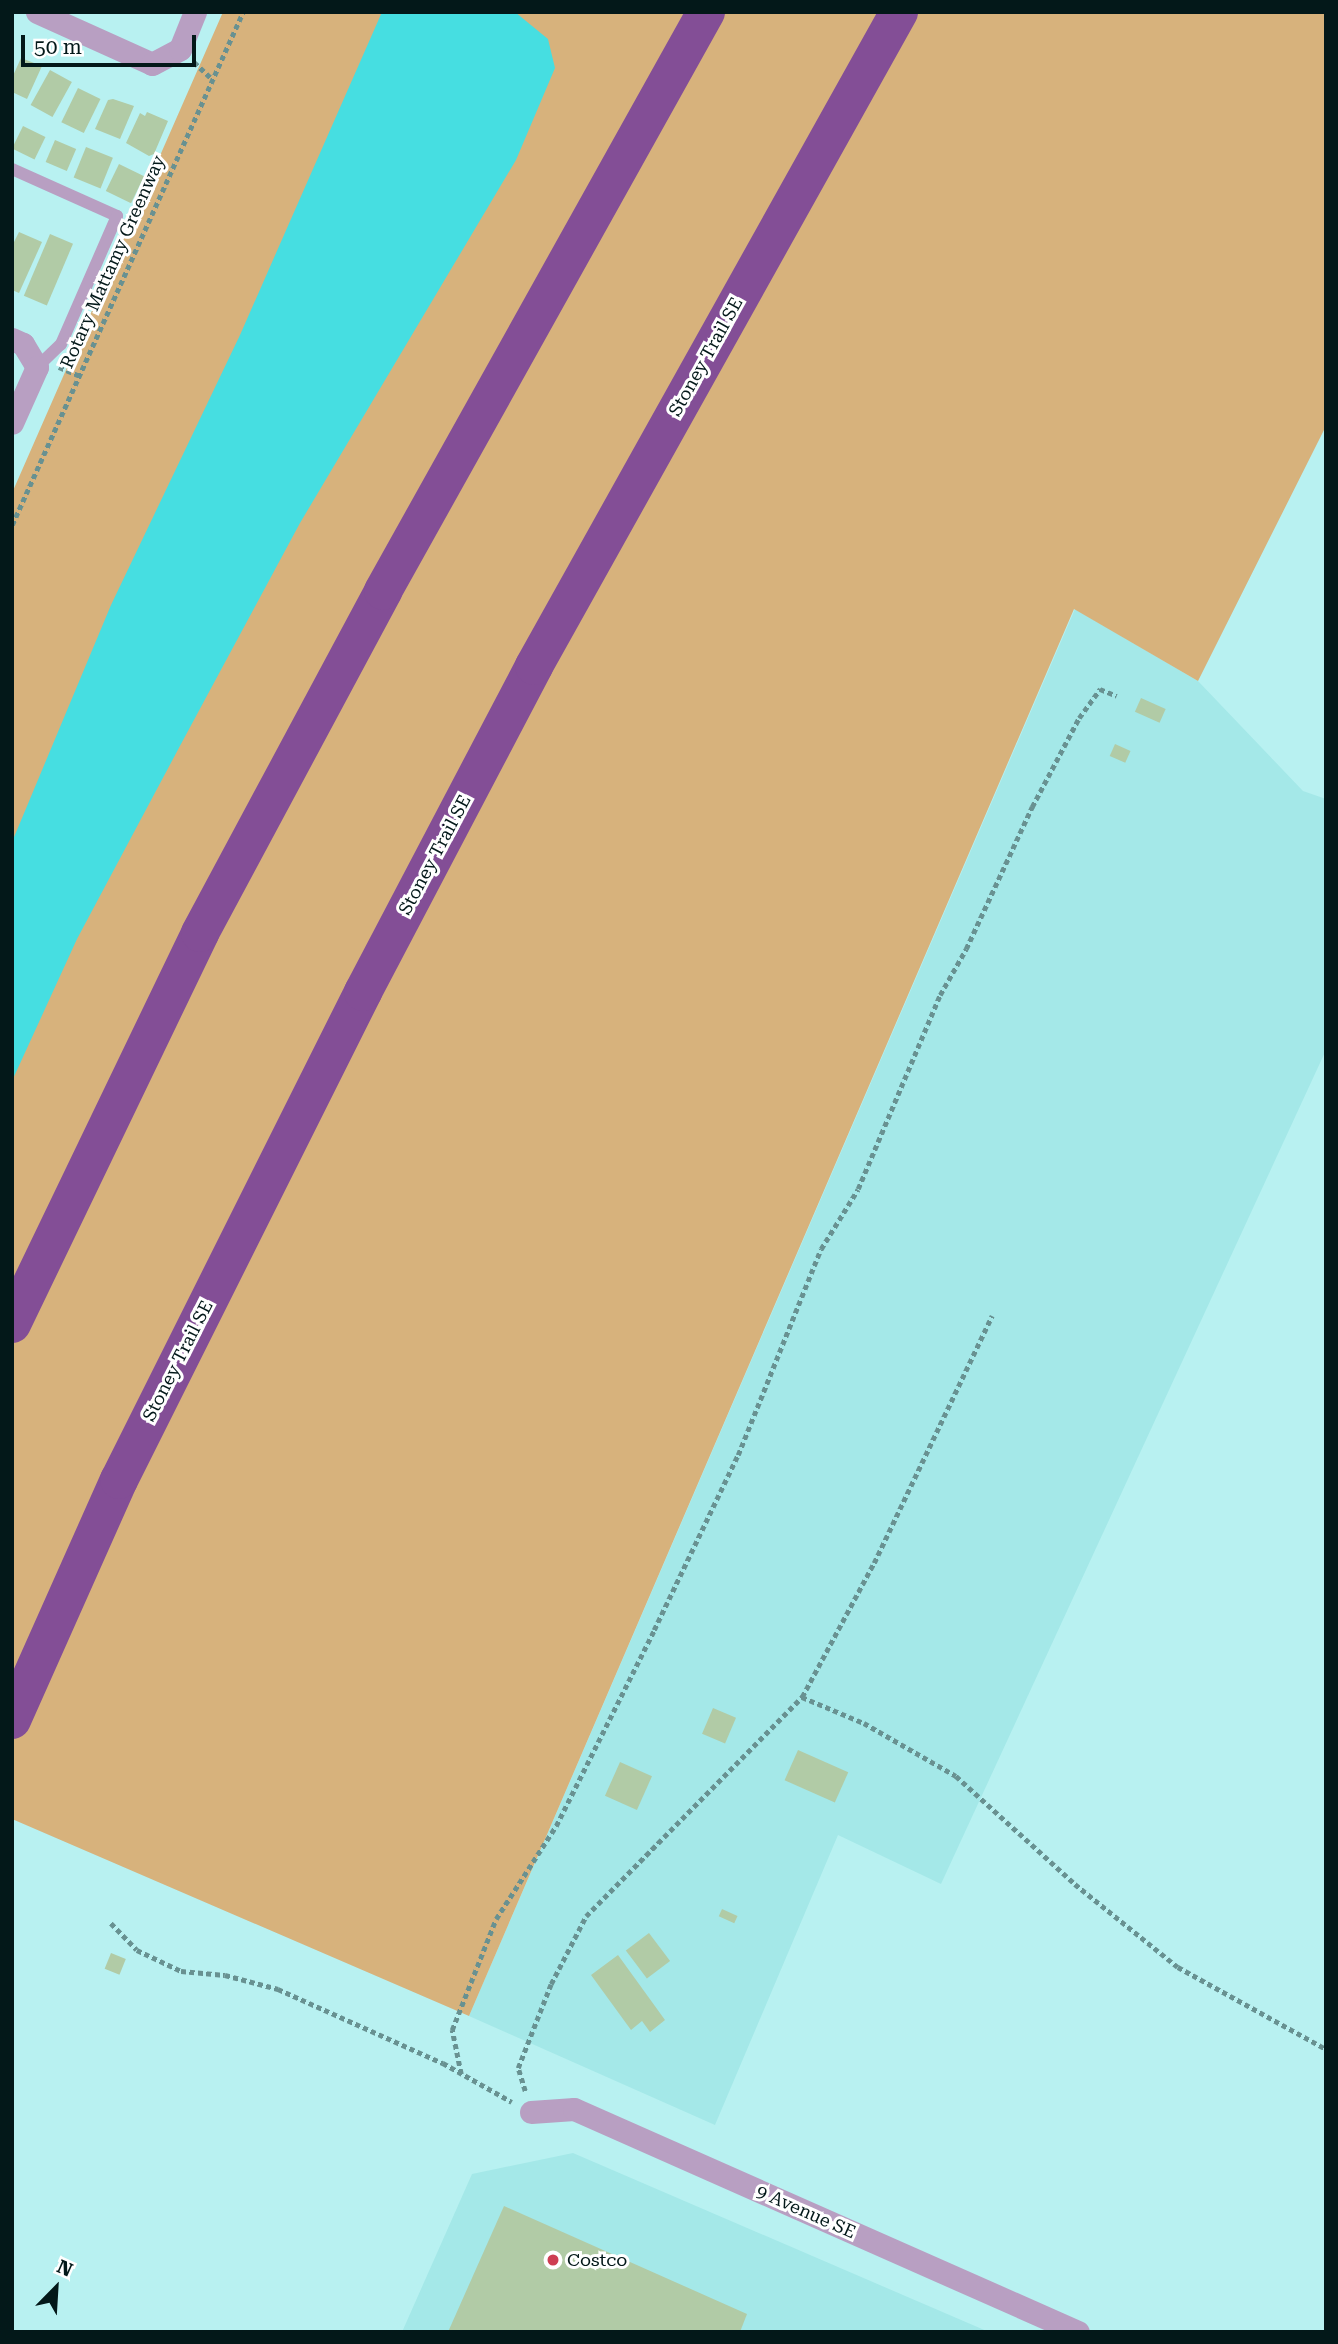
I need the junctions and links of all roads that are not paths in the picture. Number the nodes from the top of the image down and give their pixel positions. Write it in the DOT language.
graph roads {
  1 [pos="37,12"];
  2 [pos="195,12"];
  3 [pos="706,12"];
  4 [pos="899,12"];
  5 [pos="12,169"];
  6 [pos="12,339"];
  7 [pos="37,367"];
  8 [pos="12,423"];
  9 [pos="12,1324"];
  10 [pos="12,1720"];
  11 [pos="531,2112"];
  12 [pos="1078,2332"];
  1 -- 2 [label="street"];
  3 -- 9 [label="highway"];
  4 -- 10 [label="highway, Stoney Trail SE"];
  5 -- 7 [label="lane"];
  6 -- 7 [label="street"];
  7 -- 8 [label="street"];
  11 -- 12 [label="street, 9 Avenue SE"];
}
